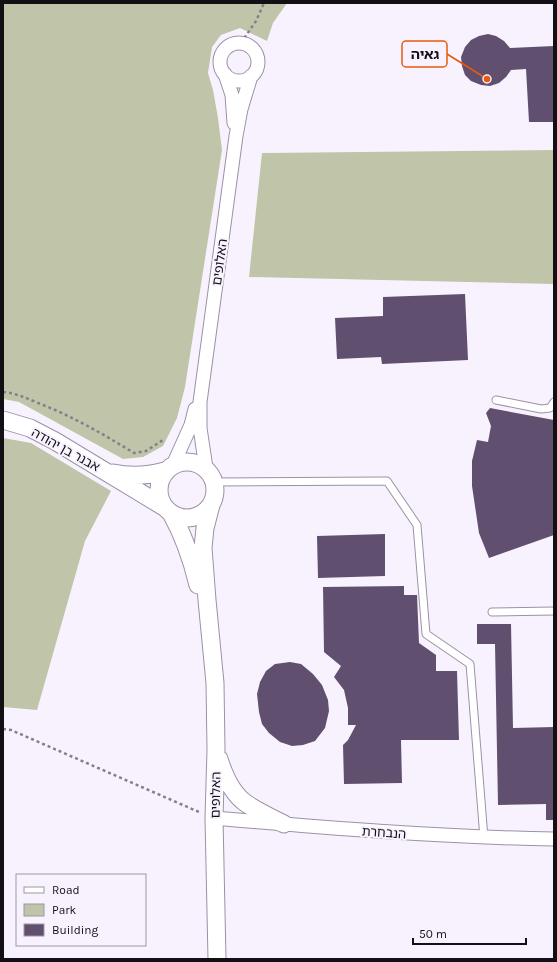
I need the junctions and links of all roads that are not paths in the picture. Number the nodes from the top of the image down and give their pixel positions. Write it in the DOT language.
graph roads {
  1 [pos="225,74"];
  2 [pos="251,76"];
  3 [pos="236,136"];
  4 [pos="202,388"];
  5 [pos="496,400"];
  6 [pos="554,402"];
  7 [pos="3,420"];
  8 [pos="169,468"];
  9 [pos="107,472"];
  10 [pos="210,475"];
  11 [pos="211,505"];
  12 [pos="168,510"];
  13 [pos="554,611"];
  14 [pos="492,612"];
  15 [pos="210,632"];
  16 [pos="216,750"];
  17 [pos="214,818"];
  18 [pos="284,824"];
  19 [pos="484,838"];
  20 [pos="554,839"];
  21 [pos="217,959"];
  1 -- 2 [label="street"];
  1 -- 2 [label="street"];
  1 -- 3 [label="street, האלופים"];
  2 -- 3 [label="street, האלופים"];
  3 -- 4 [label="street, האלופים"];
  4 -- 8 [label="street, האלופים"];
  4 -- 10 [label="street, האלופים"];
  5 -- 6 [label="lane"];
  7 -- 9 [label="street, אבנר בן יהודה"];
  8 -- 9 [label="street, אבנר בן יהודה"];
  8 -- 10 [label="street"];
  8 -- 12 [label="street"];
  9 -- 12 [label="street, אבנר בן יהודה"];
  10 -- 11 [label="street"];
  10 -- 19 [label="lane"];
  11 -- 12 [label="street"];
  11 -- 15 [label="street, האלופים"];
  12 -- 15 [label="street, האלופים"];
  13 -- 14 [label="lane"];
  15 -- 16 [label="street, האלופים"];
  16 -- 17 [label="street, האלופים"];
  16 -- 18 [label="street"];
  17 -- 18 [label="street, הנבחרת"];
  17 -- 21 [label="street, האלופים"];
  18 -- 19 [label="street, הנבחרת"];
  19 -- 20 [label="street, הנבחרת"];
}
